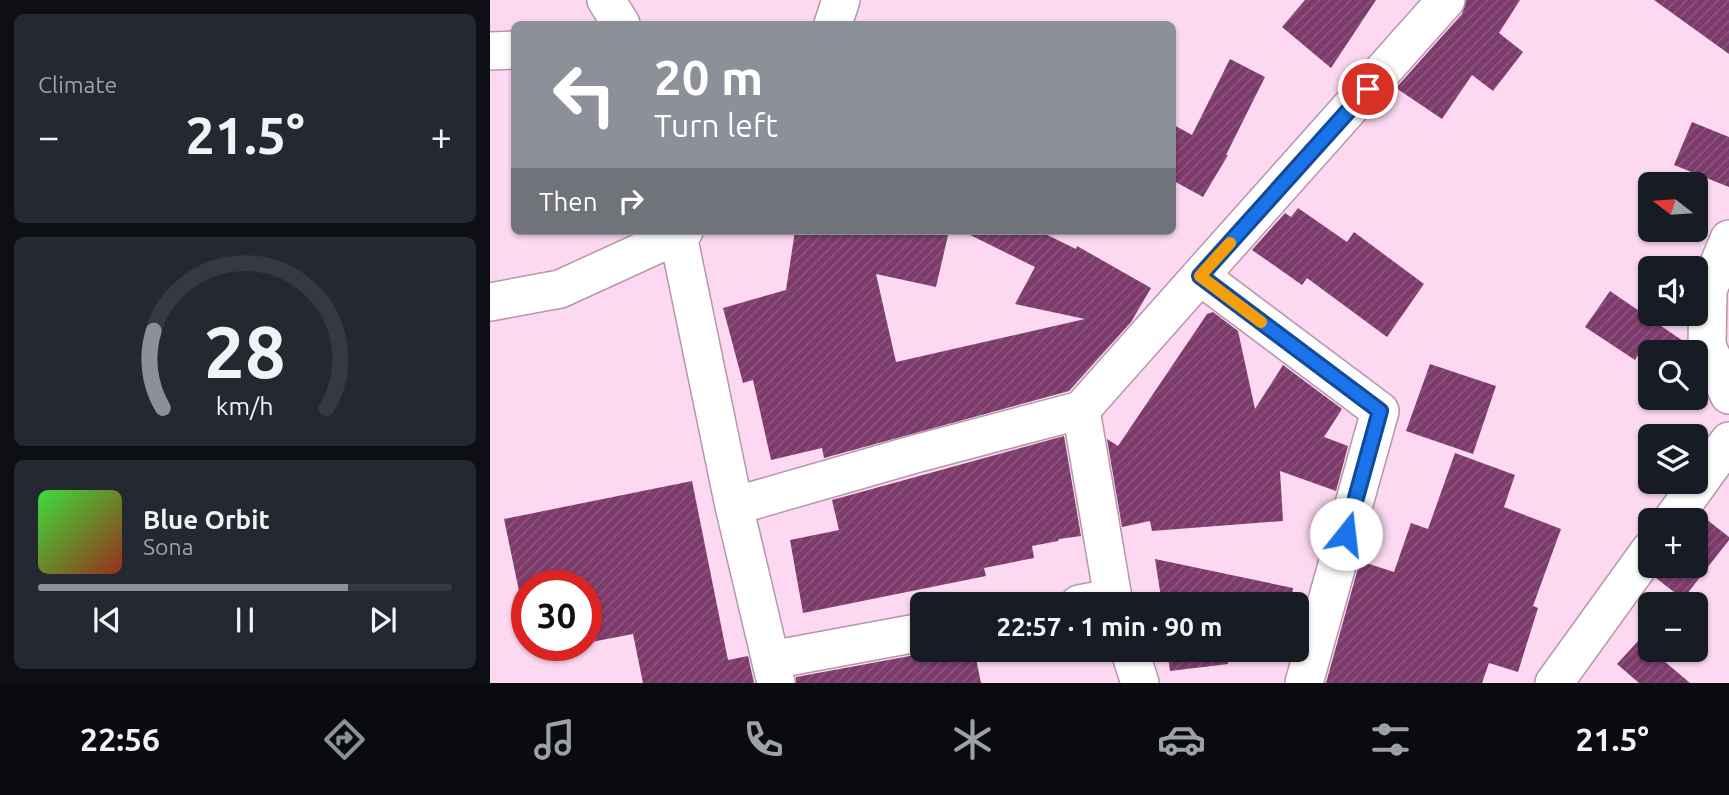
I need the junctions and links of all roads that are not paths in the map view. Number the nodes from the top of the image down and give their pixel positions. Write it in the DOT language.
graph roads {
  1 [pos="606,0"];
  2 [pos="842,0"];
  3 [pos="1446,0"];
  4 [pos="619,21"];
  5 [pos="833,21"];
  6 [pos="511,50"];
  7 [pos="490,51"];
  8 [pos="674,235"];
  9 [pos="681,235"];
  10 [pos="1729,239"];
  11 [pos="1200,276"];
  12 [pos="490,303"];
  13 [pos="1729,395"];
  14 [pos="1081,410"];
  15 [pos="1729,441"];
  16 [pos="734,506"];
  17 [pos="1681,508"];
  18 [pos="1638,567"];
  19 [pos="1101,592"];
  20 [pos="910,635"];
  21 [pos="1133,662"];
  22 [pos="774,672"];
  23 [pos="1140,683"];
  24 [pos="1304,683"];
  25 [pos="1554,683"];
  1 -- 4 [label="street"];
  2 -- 5 [label="street"];
  3 -- 11 [label="street"];
  6 -- 7 [label="street"];
  8 -- 12 [label="street"];
  9 -- 16 [label="street"];
  10 -- 13 [label="street"];
  11 -- 14 [label="street"];
  11 -- 24 [label="street"];
  14 -- 16 [label="street"];
  14 -- 19 [label="street"];
  15 -- 17 [label="street"];
  16 -- 22 [label="street"];
  18 -- 25 [label="street"];
  20 -- 22 [label="street"];
  21 -- 23 [label="street"];
}
